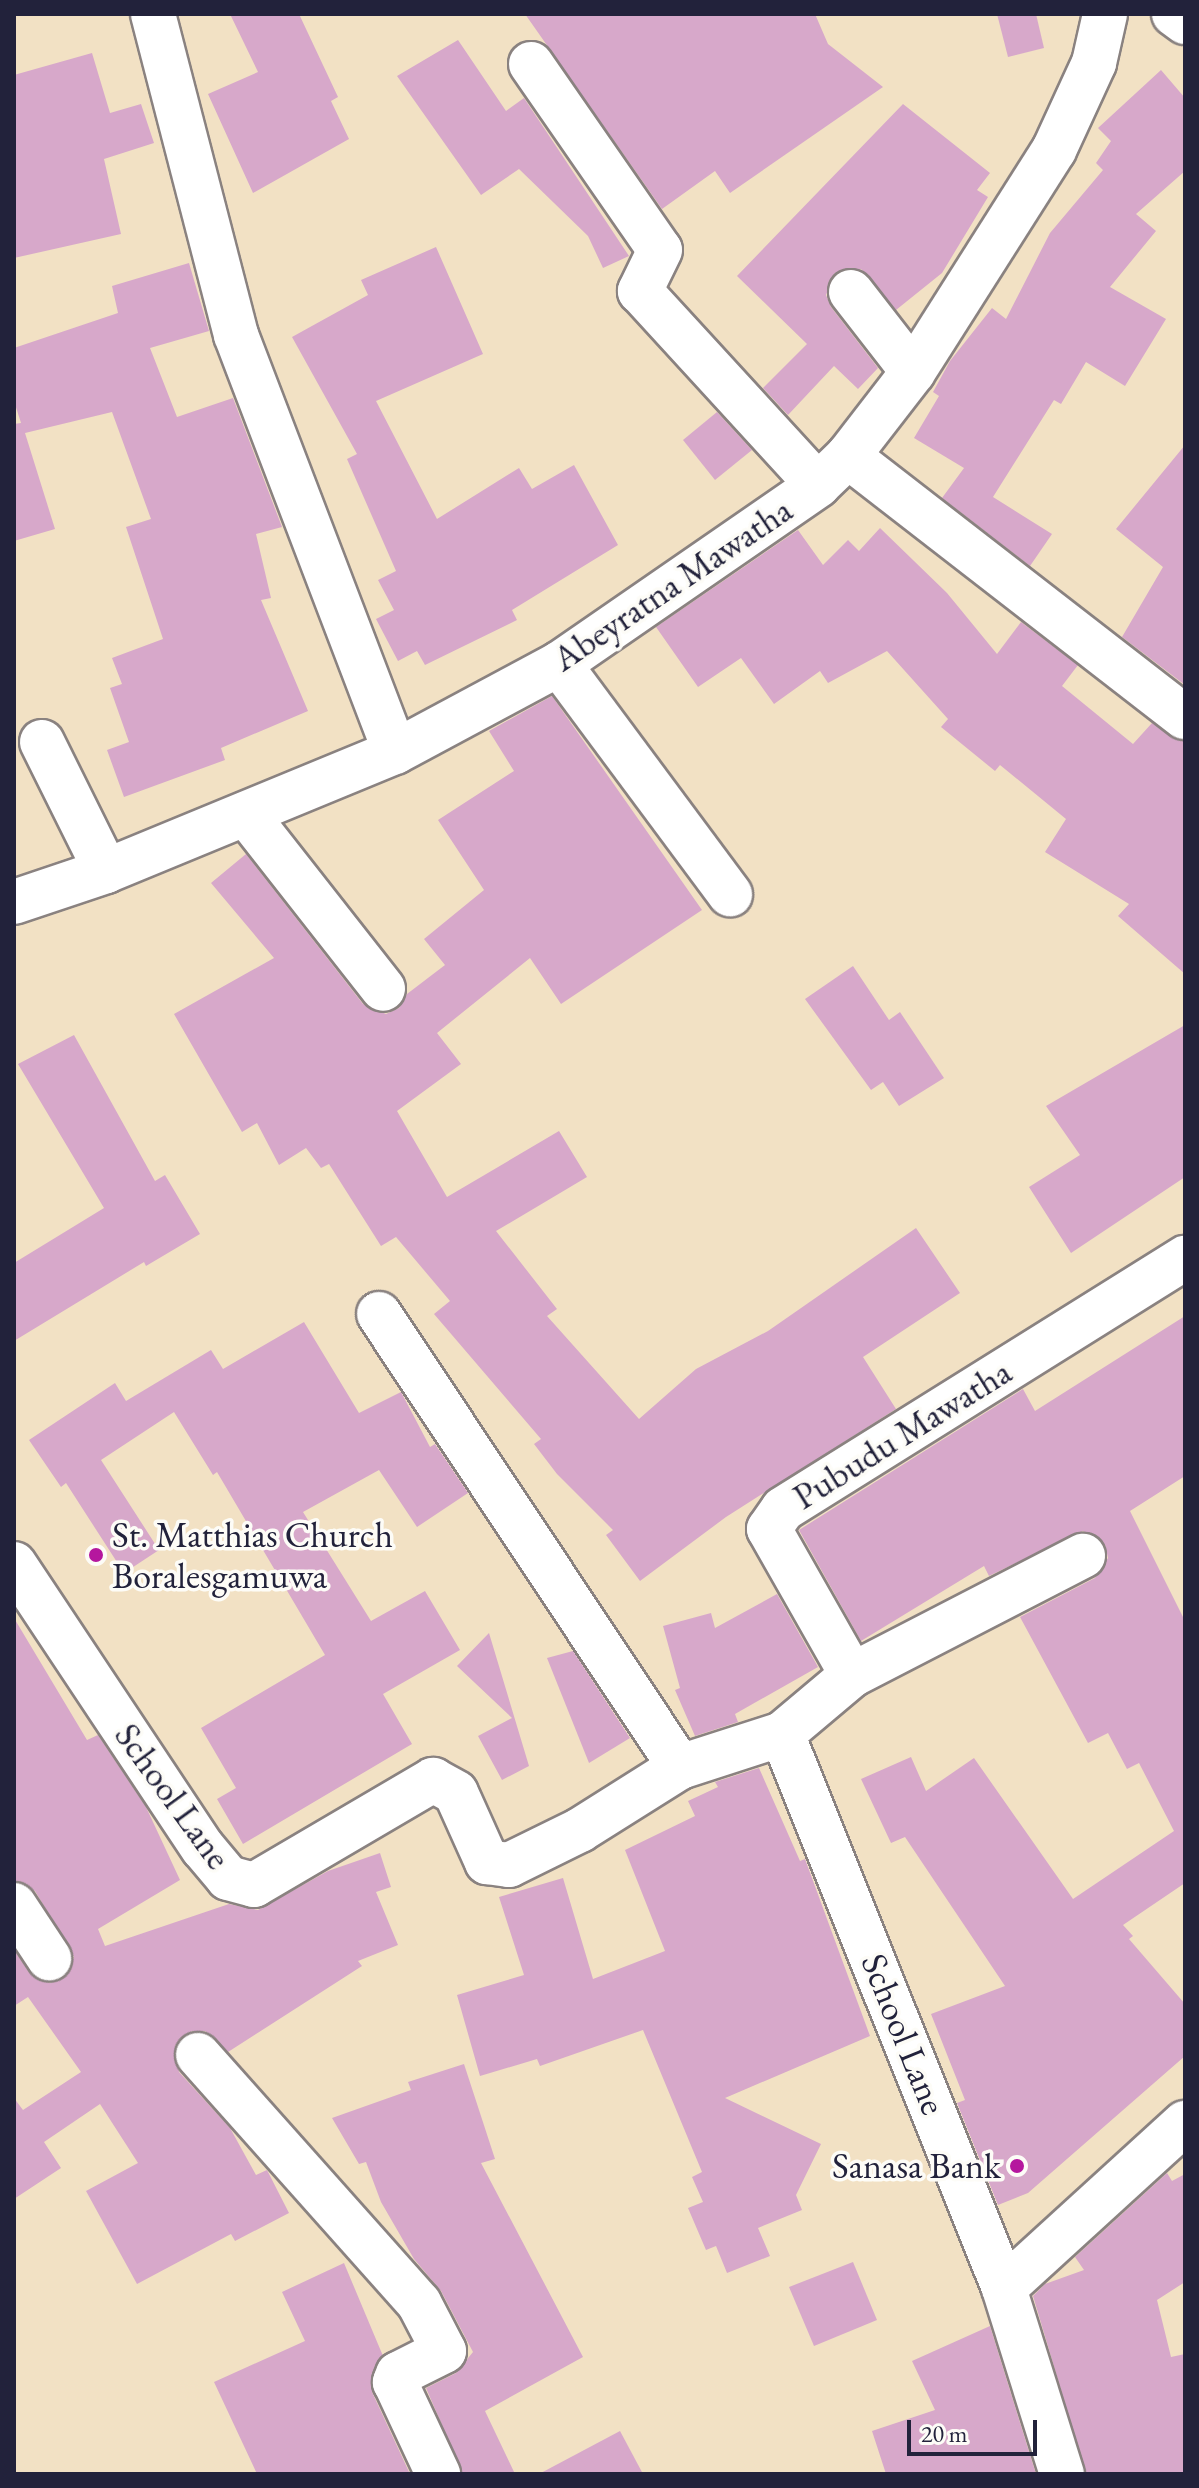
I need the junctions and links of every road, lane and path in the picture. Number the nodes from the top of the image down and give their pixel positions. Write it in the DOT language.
graph roads {
  1 [pos="153,14"];
  2 [pos="1105,14"];
  3 [pos="1174,14"];
  4 [pos="1185,22"];
  5 [pos="531,64"];
  6 [pos="851,292"];
  7 [pos="913,372"];
  8 [pos="833,471"];
  9 [pos="559,664"];
  10 [pos="1185,717"];
  11 [pos="42,742"];
  12 [pos="395,752"];
  13 [pos="246,814"];
  14 [pos="106,871"];
  15 [pos="730,894"];
  16 [pos="14,902"];
  17 [pos="383,989"];
  18 [pos="1185,1258"];
  19 [pos="379,1314"];
  20 [pos="1083,1556"];
  21 [pos="14,1564"];
  22 [pos="852,1675"];
  23 [pos="782,1734"];
  24 [pos="680,1767"];
  25 [pos="14,1905"];
  26 [pos="49,1958"];
  27 [pos="198,2055"];
  28 [pos="1185,2123"];
  29 [pos="1004,2288"];
  30 [pos="438,2474"];
  31 [pos="1062,2474"];
  1 -- 12 [label="street"];
  2 -- 7 [label="street, Abeyratna Mawatha"];
  3 -- 4 [label="street"];
  5 -- 8 [label="street"];
  6 -- 7 [label="street"];
  7 -- 8 [label="street, Abeyratna Mawatha"];
  8 -- 9 [label="street, Abeyratna Mawatha"];
  8 -- 10 [label="street"];
  9 -- 12 [label="street, Abeyratna Mawatha"];
  9 -- 15 [label="street"];
  11 -- 14 [label="street"];
  12 -- 13 [label="street, Abeyratna Mawatha"];
  13 -- 14 [label="street, Abeyratna Mawatha"];
  13 -- 17 [label="street"];
  14 -- 16 [label="street, Abeyratna Mawatha"];
  18 -- 22 [label="street, Pubudu Mawatha"];
  19 -- 24 [label="street"];
  20 -- 22 [label="street, School Lane"];
  21 -- 24 [label="street, School Lane"];
  22 -- 23 [label="street, School Lane"];
  23 -- 24 [label="street, School Lane"];
  23 -- 29 [label="street, School Lane"];
  25 -- 26 [label="street"];
  27 -- 30 [label="street"];
  28 -- 29 [label="street"];
  29 -- 31 [label="street, School Lane"];
}
